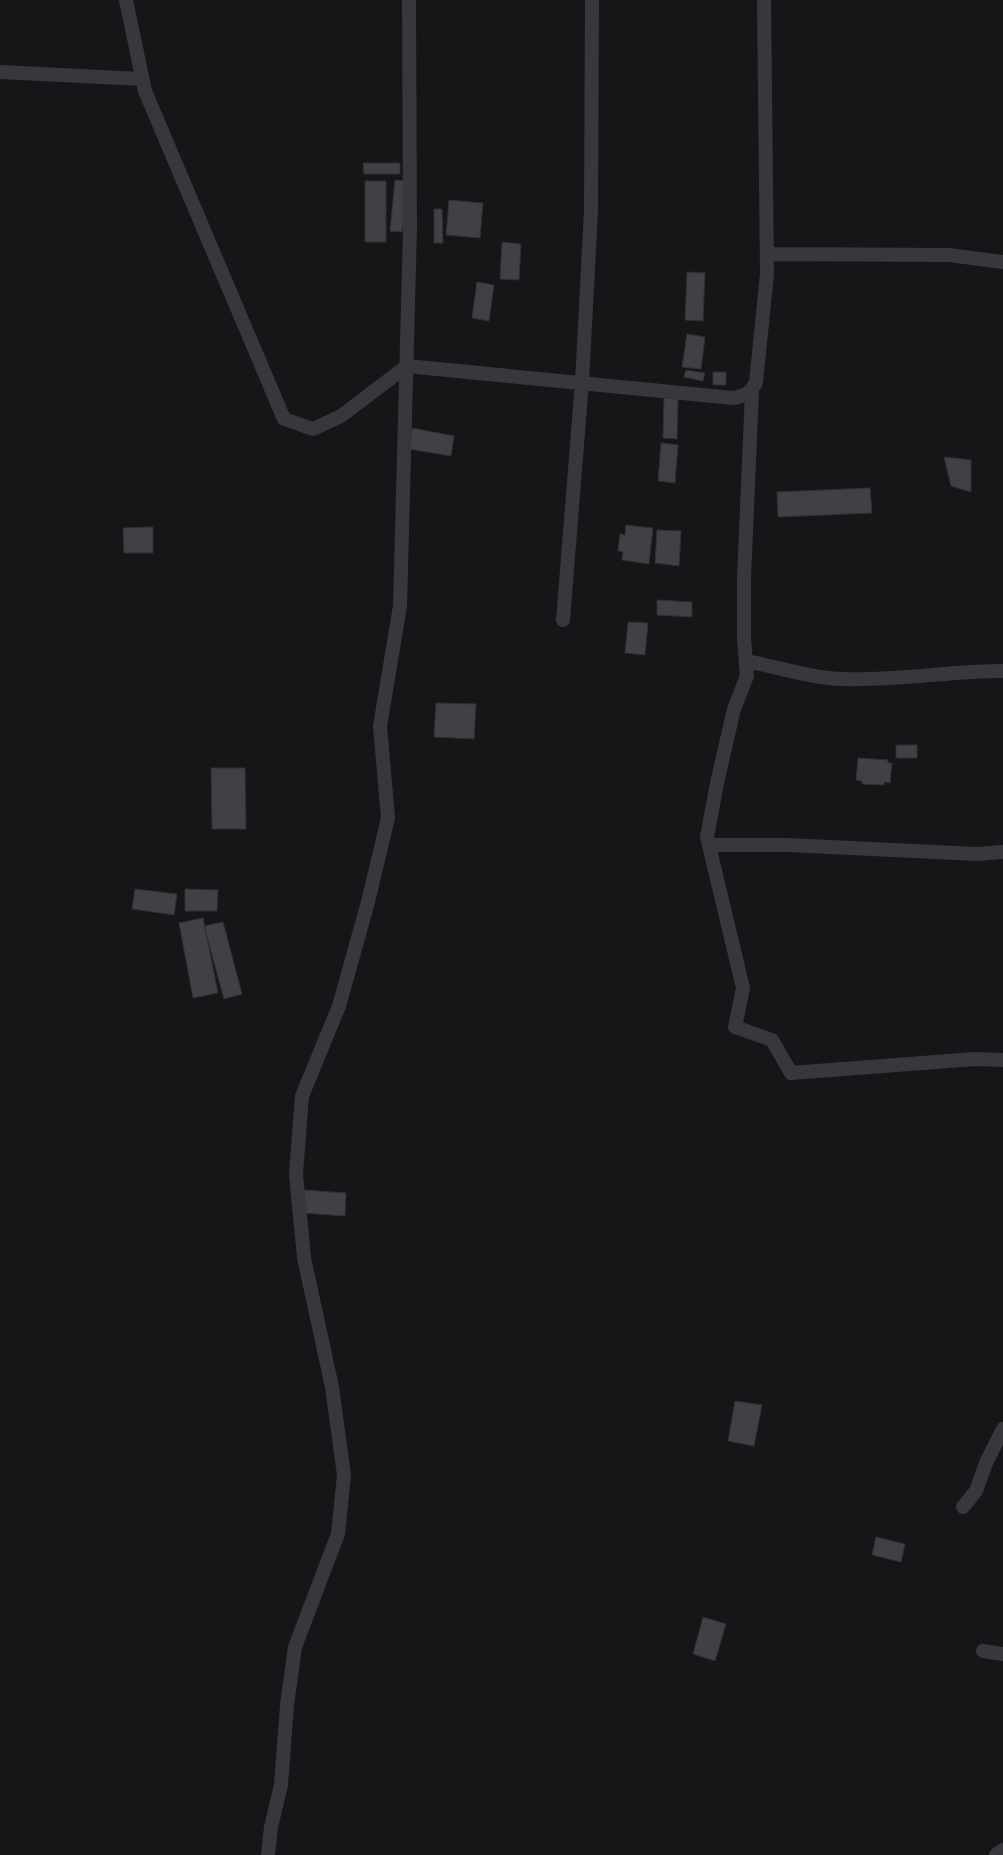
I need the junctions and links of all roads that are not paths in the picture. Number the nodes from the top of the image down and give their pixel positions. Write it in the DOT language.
graph roads {
  1 [pos="126,0"];
  2 [pos="409,0"];
  3 [pos="592,0"];
  4 [pos="764,0"];
  5 [pos="0,72"];
  6 [pos="142,79"];
  7 [pos="767,254"];
  8 [pos="1003,262"];
  9 [pos="407,366"];
  10 [pos="582,382"];
  11 [pos="752,392"];
  12 [pos="563,620"];
  13 [pos="746,661"];
  14 [pos="1003,671"];
  15 [pos="709,845"];
  16 [pos="1003,852"];
  17 [pos="1003,1060"];
  18 [pos="1003,1429"];
  19 [pos="963,1508"];
  20 [pos="983,1651"];
  21 [pos="1003,1654"];
  22 [pos="1003,1850"];
  23 [pos="268,1855"];
  24 [pos="996,1855"];
  1 -- 6 [label="street"];
  2 -- 9 [label="street"];
  3 -- 10 [label="street"];
  4 -- 7 [label="street"];
  5 -- 6 [label="street"];
  6 -- 9 [label="street"];
  7 -- 8 [label="street"];
  7 -- 11 [label="street"];
  9 -- 10 [label="street"];
  9 -- 23 [label="street"];
  10 -- 11 [label="street"];
  10 -- 12 [label="street"];
  11 -- 13 [label="street"];
  13 -- 14 [label="street"];
  13 -- 15 [label="street"];
  15 -- 16 [label="street"];
  15 -- 17 [label="street"];
  18 -- 19 [label="street"];
  20 -- 21 [label="street"];
  22 -- 24 [label="street"];
}
